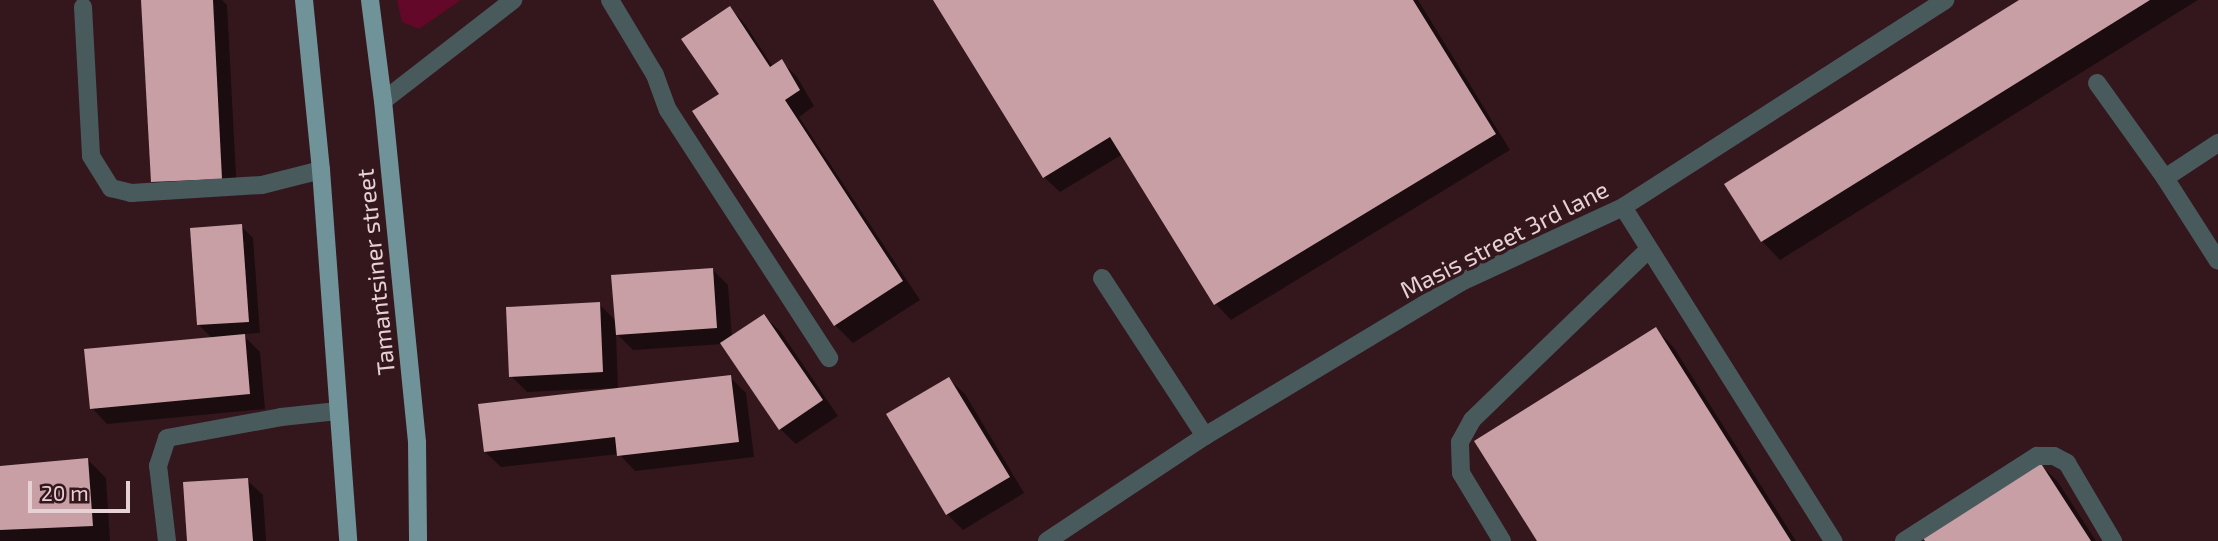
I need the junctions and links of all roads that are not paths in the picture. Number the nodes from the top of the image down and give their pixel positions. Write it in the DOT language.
graph roads {
  1 [pos="304,0"];
  2 [pos="370,0"];
  3 [pos="513,0"];
  4 [pos="610,0"];
  5 [pos="1945,0"];
  6 [pos="83,6"];
  7 [pos="2097,83"];
  8 [pos="383,101"];
  9 [pos="2218,143"];
  10 [pos="321,170"];
  11 [pos="2165,178"];
  12 [pos="1623,206"];
  13 [pos="1650,248"];
  14 [pos="2218,261"];
  15 [pos="1102,278"];
  16 [pos="829,358"];
  17 [pos="338,411"];
  18 [pos="1205,436"];
  19 [pos="167,541"];
  20 [pos="348,541"];
  21 [pos="418,541"];
  22 [pos="1047,541"];
  23 [pos="1502,541"];
  24 [pos="1833,541"];
  25 [pos="1904,541"];
  26 [pos="2113,541"];
  1 -- 10 [label="main road, Tamantsiner street"];
  2 -- 8 [label="main road, Tamantsiner street"];
  3 -- 8 [label="street"];
  4 -- 16 [label="street"];
  5 -- 12 [label="street, Masis street 3rd lane"];
  6 -- 10 [label="street"];
  7 -- 11 [label="street"];
  8 -- 21 [label="main road, Tamantsiner street"];
  9 -- 11 [label="street"];
  10 -- 17 [label="main road, Tamantsiner street"];
  11 -- 14 [label="street"];
  12 -- 13 [label="street"];
  12 -- 18 [label="street, Masis street 3rd lane"];
  13 -- 23 [label="street"];
  13 -- 24 [label="street"];
  15 -- 18 [label="street"];
  17 -- 19 [label="street"];
  17 -- 20 [label="main road, Tamantsiner street"];
  18 -- 22 [label="street, Masis street 3rd lane"];
  25 -- 26 [label="street"];
}
